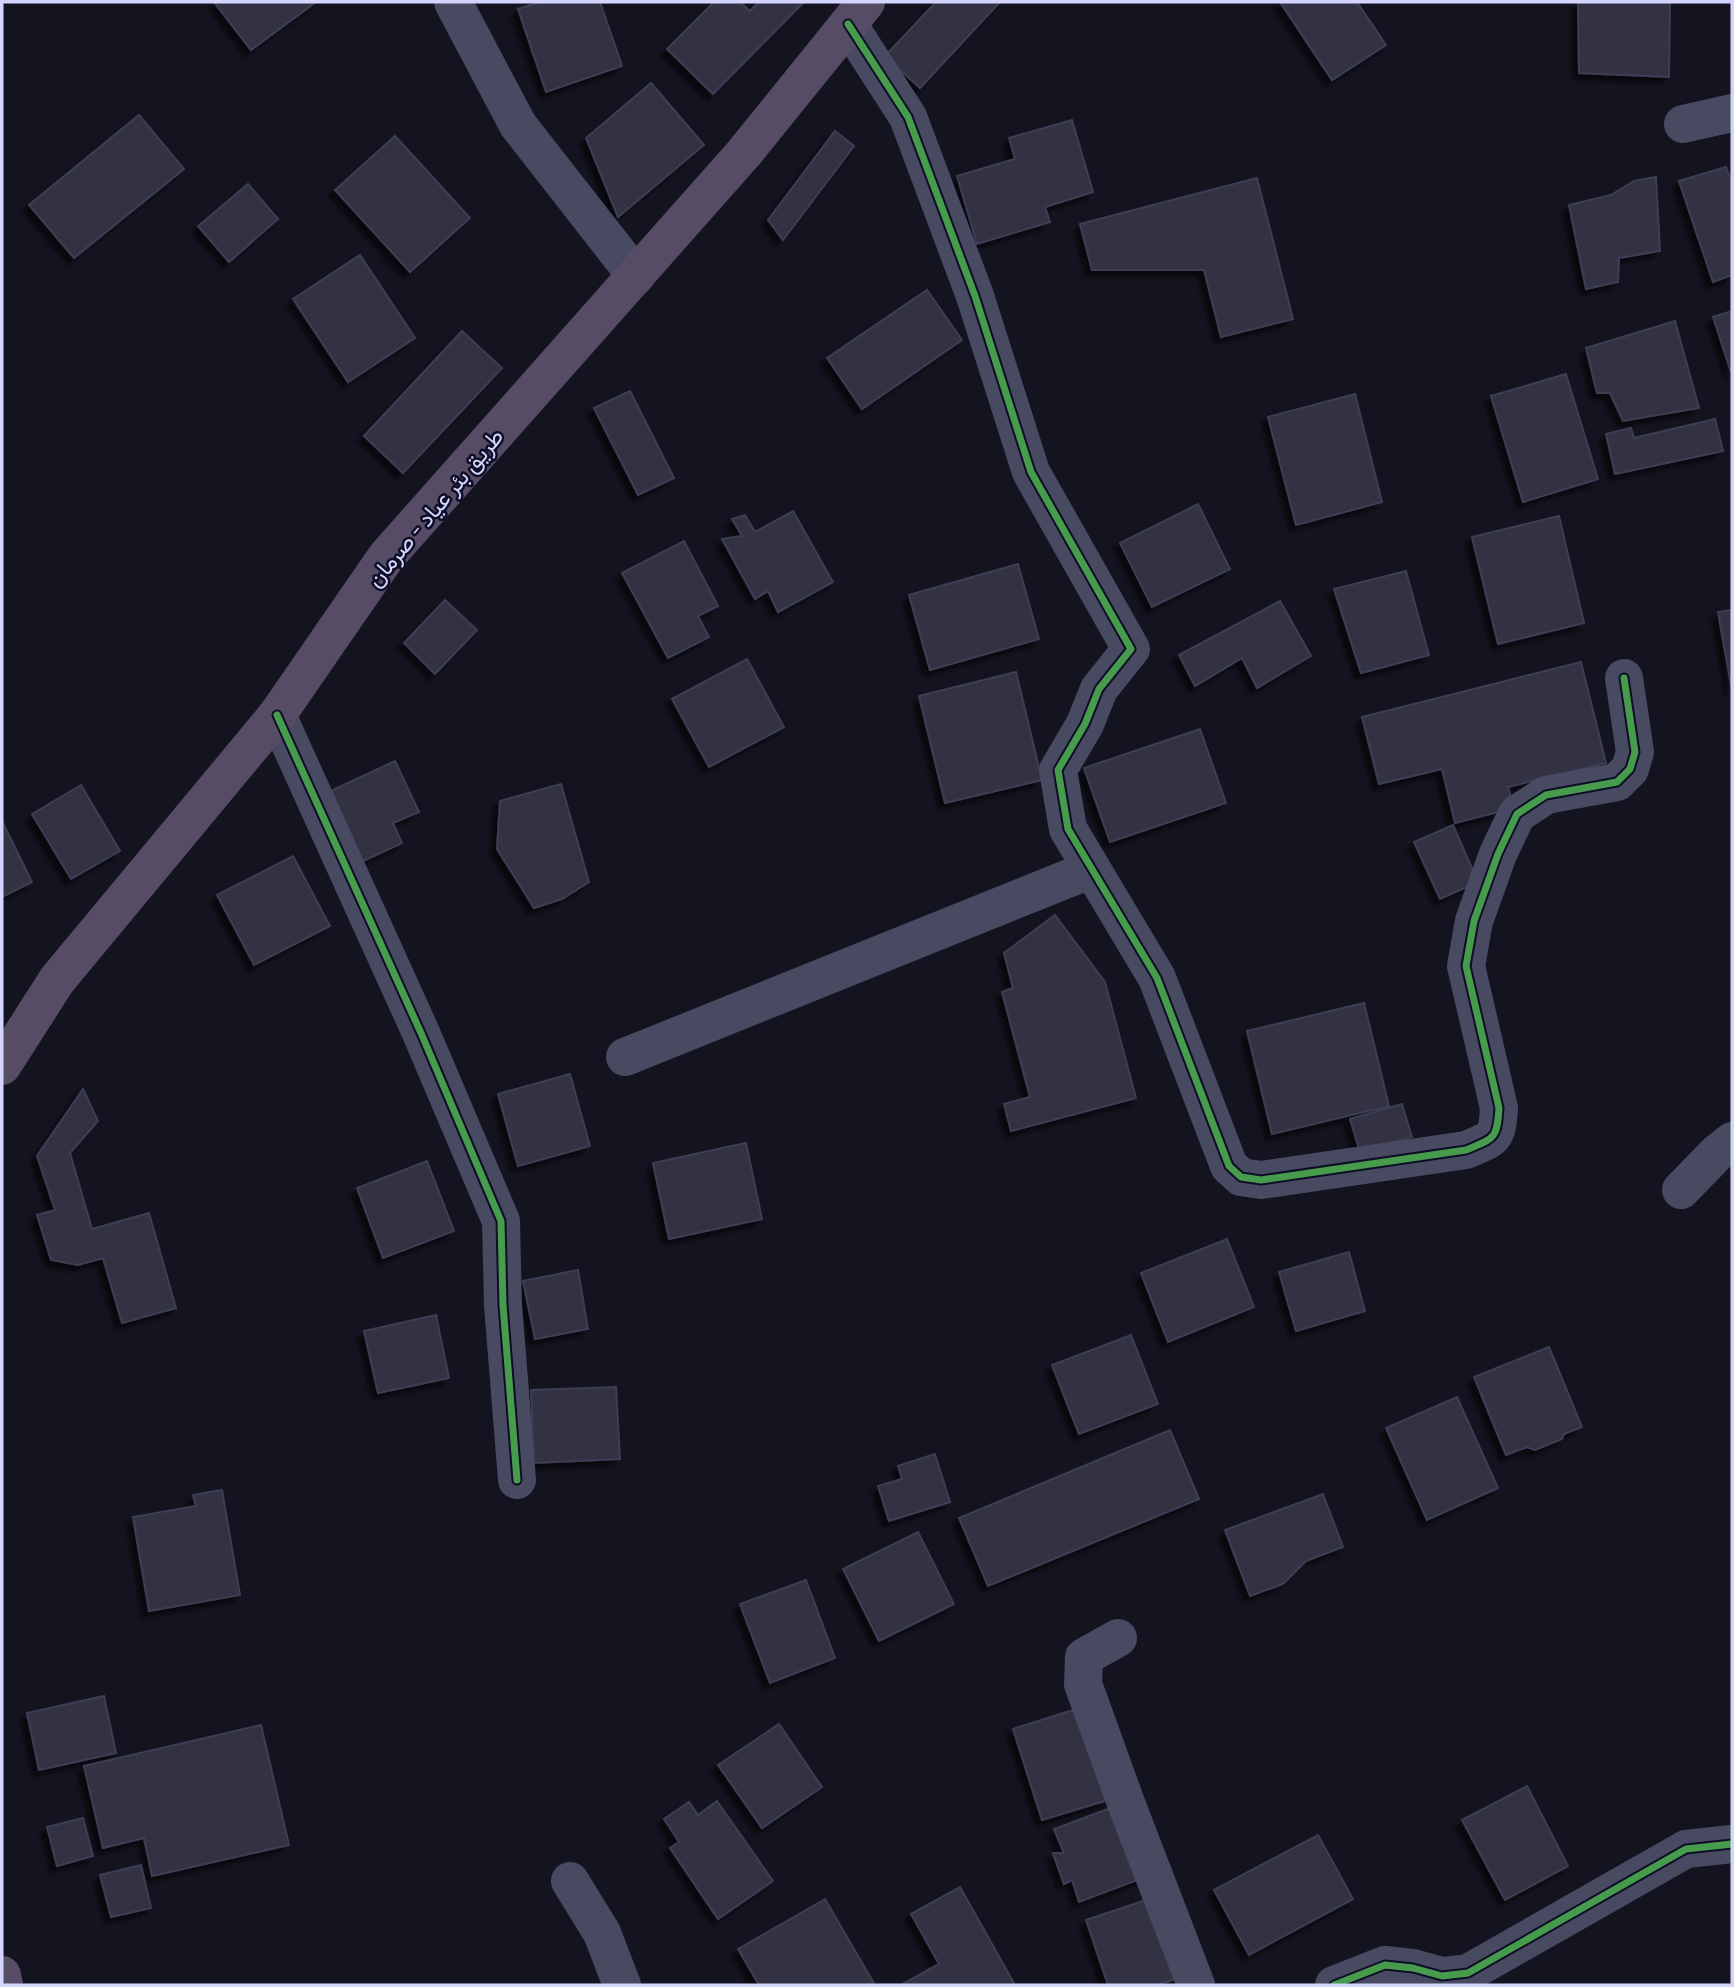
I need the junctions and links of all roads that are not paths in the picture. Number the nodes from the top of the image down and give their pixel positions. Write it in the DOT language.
graph roads {
  1 [pos="453,2"];
  2 [pos="857,13"];
  3 [pos="1732,113"];
  4 [pos="1683,124"];
  5 [pos="636,276"];
  6 [pos="1625,678"];
  7 [pos="277,715"];
  8 [pos="1092,869"];
  9 [pos="625,1057"];
  10 [pos="2,1066"];
  11 [pos="1732,1141"];
  12 [pos="1681,1190"];
  13 [pos="517,1480"];
  14 [pos="1118,1639"];
  15 [pos="1732,1844"];
  16 [pos="570,1881"];
  17 [pos="2,1975"];
  18 [pos="4,1985"];
  19 [pos="622,1985"];
  20 [pos="1196,1985"];
  21 [pos="1334,1985"];
  1 -- 5 [label="street"];
  2 -- 5 [label="highway, طريق بئر عياد - صرمان"];
  2 -- 8 [label="street"];
  3 -- 4 [label="street"];
  5 -- 7 [label="highway, طريق بئر عياد - صرمان"];
  6 -- 8 [label="street"];
  7 -- 10 [label="highway, طريق بئر عياد - صرمان"];
  7 -- 13 [label="street"];
  8 -- 9 [label="street"];
  11 -- 12 [label="street"];
  14 -- 20 [label="street"];
  15 -- 21 [label="street"];
  16 -- 19 [label="street"];
  17 -- 18 [label="highway"];
}
